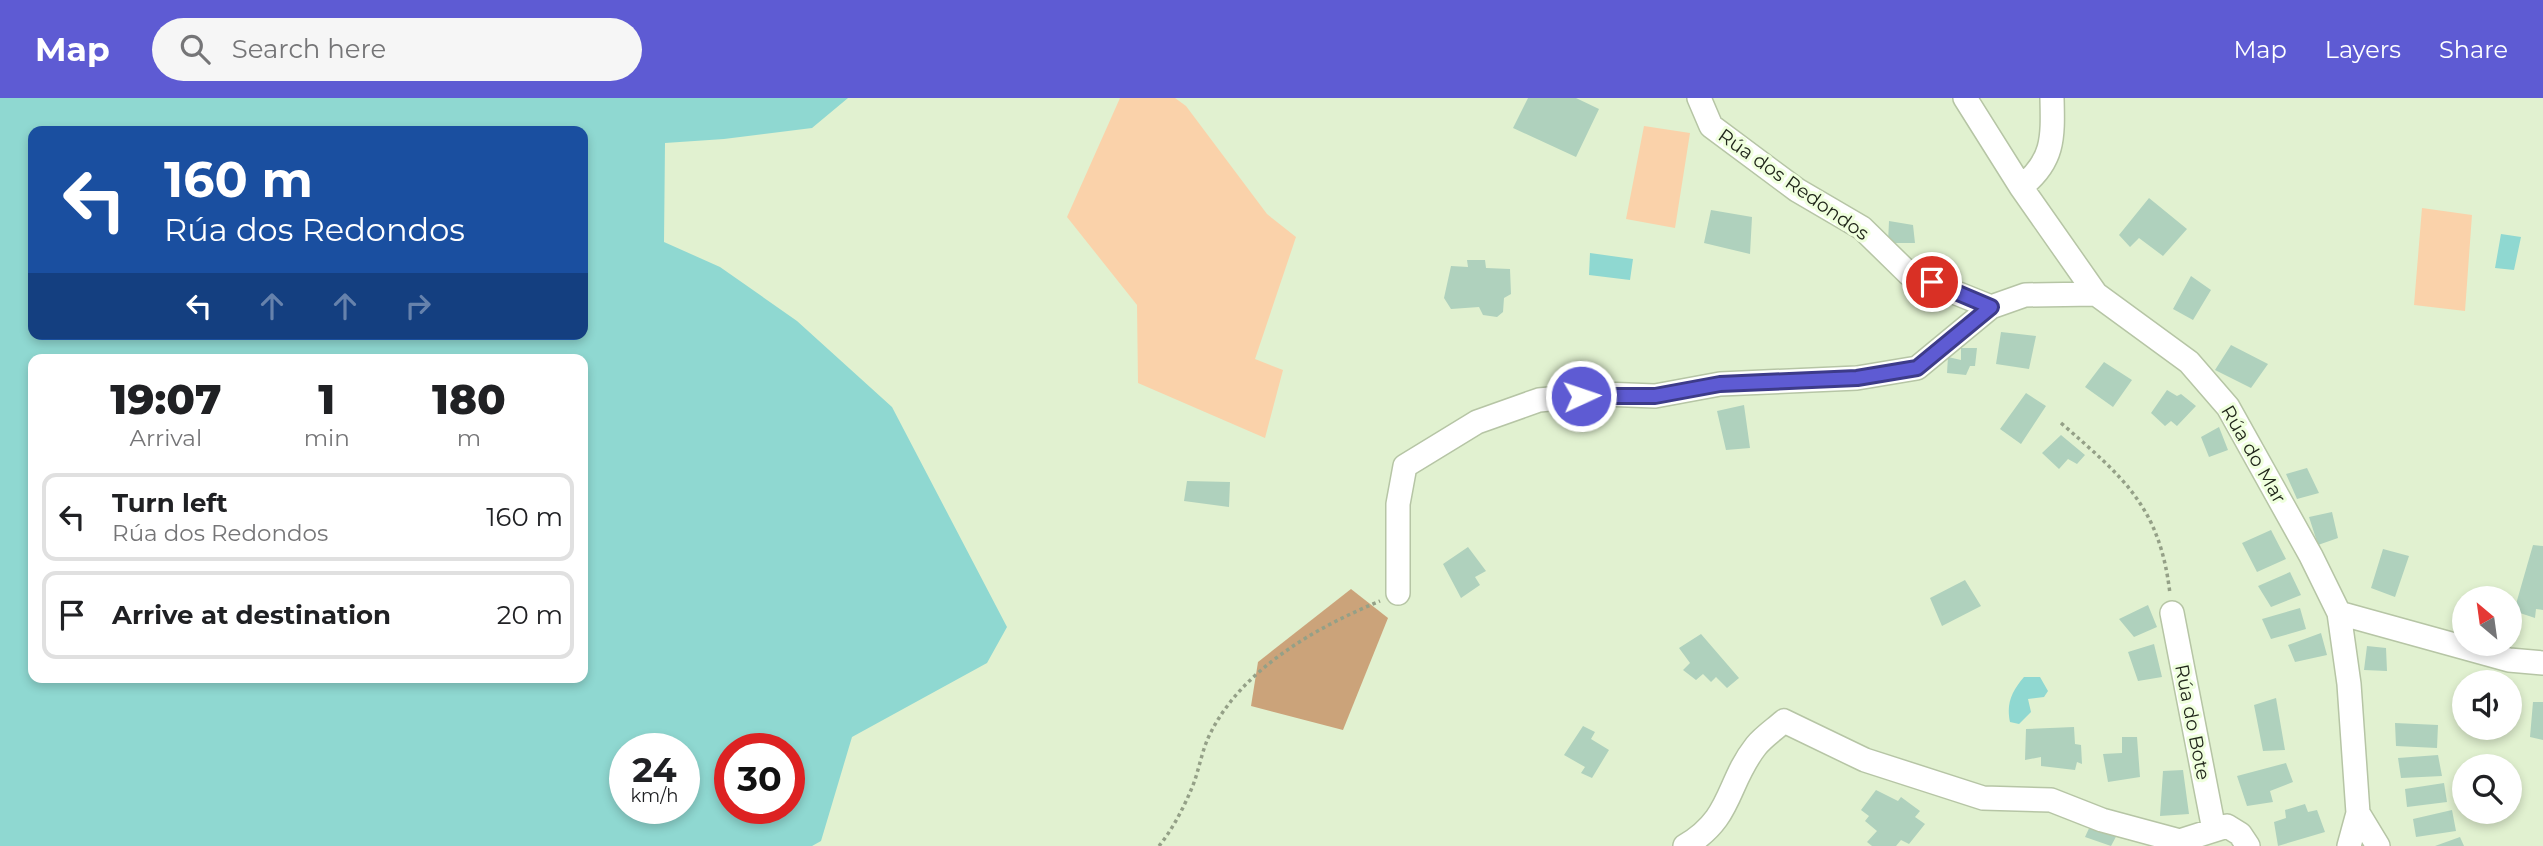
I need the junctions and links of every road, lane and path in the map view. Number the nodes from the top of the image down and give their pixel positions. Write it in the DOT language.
graph roads {
  1 [pos="1699,98"];
  2 [pos="1965,98"];
  3 [pos="2052,98"];
  4 [pos="2021,187"];
  5 [pos="2096,293"];
  6 [pos="1991,307"];
  7 [pos="2061,423"];
  8 [pos="1398,593"];
  9 [pos="2172,613"];
  10 [pos="2339,613"];
  11 [pos="2543,663"];
  12 [pos="2358,813"];
  13 [pos="2214,830"];
  14 [pos="1159,846"];
  15 [pos="1685,846"];
  16 [pos="2248,846"];
  17 [pos="2349,846"];
  18 [pos="2378,846"];
  1 -- 6 [label="street, Rúa dos Redondos"];
  2 -- 4 [label="street, Rúa do Mar"];
  3 -- 4 [label="street"];
  4 -- 5 [label="street, Rúa do Mar"];
  5 -- 6 [label="street"];
  5 -- 10 [label="street, Rúa do Mar"];
  6 -- 8 [label="street"];
  7 -- 9 [label="path"];
  8 -- 14 [label="path"];
  9 -- 13 [label="street, Rúa do Bote"];
  10 -- 11 [label="street"];
  10 -- 12 [label="street, Rúa do Mar"];
  12 -- 17 [label="street, Rúa do Mar"];
  12 -- 18 [label="street, Rúa do Mar"];
  13 -- 15 [label="street"];
  13 -- 16 [label="street"];
}
